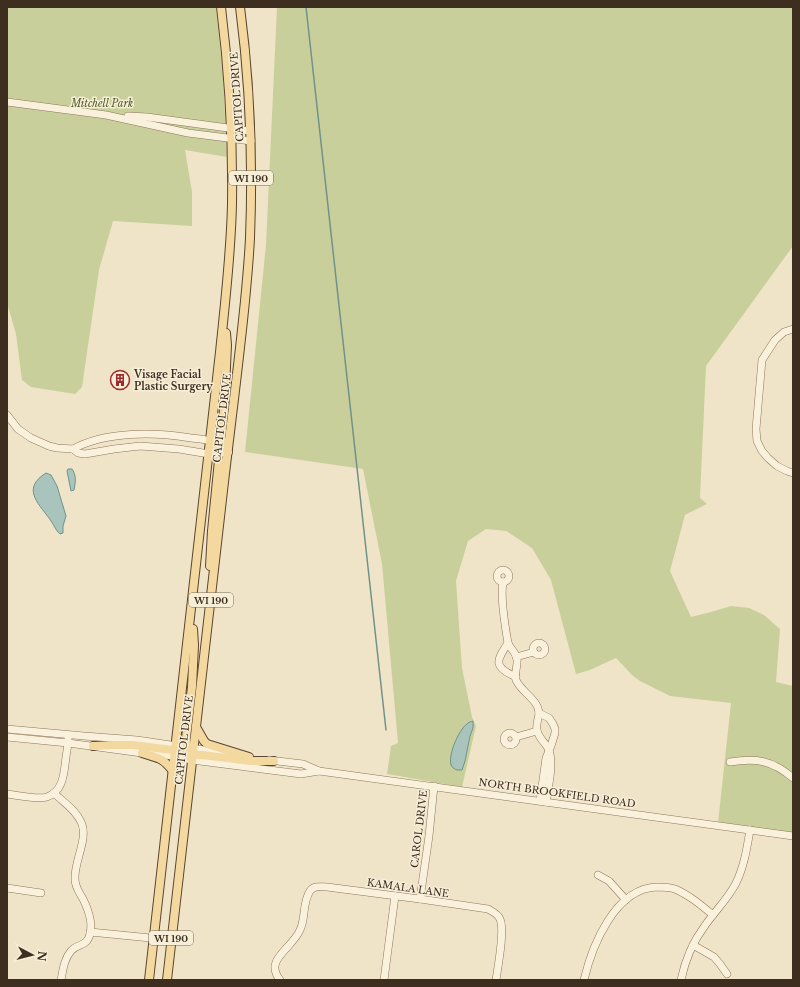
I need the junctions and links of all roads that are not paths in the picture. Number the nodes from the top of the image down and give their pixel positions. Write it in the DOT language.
graph roads {
  1 [pos="221,7"];
  2 [pos="240,7"];
  3 [pos="7,102"];
  4 [pos="106,115"];
  5 [pos="231,129"];
  6 [pos="250,131"];
  7 [pos="231,139"];
  8 [pos="250,141"];
  9 [pos="224,311"];
  10 [pos="793,329"];
  11 [pos="7,415"];
  12 [pos="10,424"];
  13 [pos="141,435"];
  14 [pos="210,440"];
  15 [pos="140,446"];
  16 [pos="73,449"];
  17 [pos="228,452"];
  18 [pos="219,453"];
  19 [pos="209,454"];
  20 [pos="793,472"];
  21 [pos="503,582"];
  22 [pos="192,606"];
  23 [pos="210,612"];
  24 [pos="508,643"];
  25 [pos="534,652"];
  26 [pos="516,657"];
  27 [pos="516,677"];
  28 [pos="539,713"];
  29 [pos="196,726"];
  30 [pos="7,728"];
  31 [pos="537,732"];
  32 [pos="68,734"];
  33 [pos="7,737"];
  34 [pos="516,737"];
  35 [pos="68,744"];
  36 [pos="93,746"];
  37 [pos="549,749"];
  38 [pos="175,750"];
  39 [pos="142,753"];
  40 [pos="190,753"];
  41 [pos="249,757"];
  42 [pos="274,760"];
  43 [pos="730,762"];
  44 [pos="173,771"];
  45 [pos="319,771"];
  46 [pos="793,778"];
  47 [pos="434,786"];
  48 [pos="54,793"];
  49 [pos="7,794"];
  50 [pos="543,802"];
  51 [pos="750,830"];
  52 [pos="793,836"];
  53 [pos="598,875"];
  54 [pos="7,888"];
  55 [pos="41,893"];
  56 [pos="395,896"];
  57 [pos="420,899"];
  58 [pos="626,900"];
  59 [pos="713,915"];
  60 [pos="90,932"];
  61 [pos="154,939"];
  62 [pos="171,940"];
  63 [pos="693,945"];
  64 [pos="727,974"];
  65 [pos="61,980"];
  66 [pos="150,980"];
  67 [pos="167,980"];
  68 [pos="280,980"];
  69 [pos="384,980"];
  70 [pos="496,980"];
  71 [pos="584,980"];
  72 [pos="681,980"];
  1 -- 5 [label="main road, CAPITOL DRIVE / WI 190"];
  2 -- 6 [label="main road, CAPITOL DRIVE / WI 190"];
  3 -- 4 [label="street"];
  4 -- 5 [label="street"];
  4 -- 7 [label="street"];
  5 -- 6 [label="street"];
  5 -- 7 [label="main road, CAPITOL DRIVE / WI 190"];
  6 -- 8 [label="main road, CAPITOL DRIVE / WI 190"];
  7 -- 8 [label="street"];
  7 -- 9 [label="main road, CAPITOL DRIVE / WI 190"];
  8 -- 17 [label="main road, CAPITOL DRIVE / WI 190"];
  9 -- 14 [label="main road, CAPITOL DRIVE / WI 190"];
  9 -- 17 [label="main road"];
  10 -- 20 [label="street"];
  11 -- 12 [label="street"];
  12 -- 16 [label="street"];
  13 -- 14 [label="street"];
  13 -- 15 [label="street"];
  13 -- 16 [label="street"];
  14 -- 17 [label="street"];
  14 -- 18 [label="main road"];
  14 -- 19 [label="main road, WI 190"];
  15 -- 16 [label="street"];
  15 -- 19 [label="street"];
  17 -- 18 [label="street"];
  17 -- 23 [label="main road, CAPITOL DRIVE / WI 190"];
  18 -- 19 [label="street"];
  18 -- 23 [label="main road"];
  19 -- 22 [label="main road, CAPITOL DRIVE / WI 190"];
  21 -- 24 [label="street"];
  22 -- 38 [label="main road, CAPITOL DRIVE / WI 190"];
  22 -- 40 [label="main road"];
  23 -- 29 [label="main road, CAPITOL DRIVE / WI 190"];
  24 -- 26 [label="street"];
  24 -- 27 [label="street"];
  25 -- 26 [label="street"];
  26 -- 27 [label="street"];
  27 -- 28 [label="street"];
  28 -- 31 [label="street"];
  28 -- 37 [label="street"];
  29 -- 40 [label="main road, CAPITOL DRIVE / WI 190"];
  29 -- 41 [label="main road"];
  30 -- 32 [label="street"];
  31 -- 34 [label="street"];
  31 -- 37 [label="street"];
  32 -- 35 [label="street"];
  32 -- 38 [label="street"];
  33 -- 35 [label="street"];
  35 -- 36 [label="street"];
  35 -- 48 [label="street"];
  36 -- 38 [label="main road"];
  36 -- 39 [label="street"];
  37 -- 50 [label="street"];
  38 -- 39 [label="street"];
  38 -- 40 [label="main road"];
  38 -- 44 [label="main road, CAPITOL DRIVE / WI 190"];
  39 -- 44 [label="main road"];
  40 -- 41 [label="street, NORTH BROOKFIELD ROAD"];
  40 -- 42 [label="main road"];
  40 -- 45 [label="street, NORTH BROOKFIELD ROAD"];
  40 -- 62 [label="main road, CAPITOL DRIVE / WI 190"];
  41 -- 42 [label="street, NORTH BROOKFIELD ROAD"];
  42 -- 45 [label="street, NORTH BROOKFIELD ROAD"];
  43 -- 46 [label="street"];
  44 -- 61 [label="main road, CAPITOL DRIVE / WI 190"];
  45 -- 47 [label="street, NORTH BROOKFIELD ROAD"];
  47 -- 50 [label="street, NORTH BROOKFIELD ROAD"];
  47 -- 57 [label="street, CAROL DRIVE"];
  48 -- 49 [label="street"];
  48 -- 60 [label="street"];
  50 -- 51 [label="street, NORTH BROOKFIELD ROAD"];
  51 -- 52 [label="street, NORTH BROOKFIELD ROAD"];
  51 -- 59 [label="street"];
  53 -- 58 [label="street"];
  54 -- 55 [label="street"];
  56 -- 57 [label="street, KAMALA LANE"];
  56 -- 68 [label="street, KAMALA LANE"];
  56 -- 69 [label="street"];
  57 -- 70 [label="street, KAMALA LANE"];
  58 -- 59 [label="street"];
  58 -- 71 [label="street"];
  59 -- 63 [label="street"];
  60 -- 61 [label="street"];
  60 -- 65 [label="street"];
  61 -- 62 [label="street"];
  61 -- 66 [label="main road, CAPITOL DRIVE / WI 190"];
  62 -- 67 [label="main road, WI 190"];
  63 -- 64 [label="street"];
  63 -- 72 [label="street"];
}
